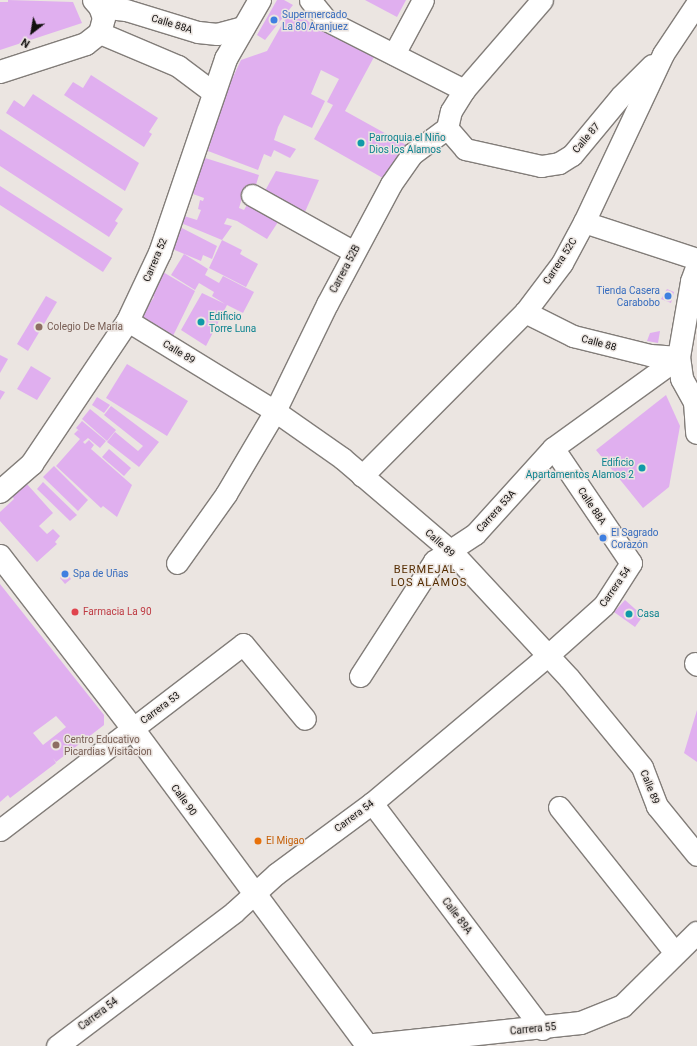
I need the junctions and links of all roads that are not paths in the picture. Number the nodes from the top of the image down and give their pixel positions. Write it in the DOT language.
graph roads {
  1 [pos="260,0"];
  2 [pos="310,0"];
  3 [pos="423,0"];
  4 [pos="542,0"];
  5 [pos="697,3"];
  6 [pos="97,4"];
  7 [pos="244,27"];
  8 [pos="100,33"];
  9 [pos="394,54"];
  10 [pos="662,54"];
  11 [pos="0,72"];
  12 [pos="464,90"];
  13 [pos="214,93"];
  14 [pos="447,128"];
  15 [pos="252,195"];
  16 [pos="584,222"];
  17 [pos="354,252"];
  18 [pos="697,258"];
  19 [pos="697,268"];
  20 [pos="525,312"];
  21 [pos="128,321"];
  22 [pos="679,357"];
  23 [pos="275,411"];
  24 [pos="697,433"];
  25 [pos="553,448"];
  26 [pos="362,476"];
  27 [pos="0,492"];
  28 [pos="451,551"];
  29 [pos="0,556"];
  30 [pos="177,563"];
  31 [pos="631,563"];
  32 [pos="547,656"];
  33 [pos="360,676"];
  34 [pos="305,719"];
  35 [pos="133,729"];
  36 [pos="372,803"];
  37 [pos="559,806"];
  38 [pos="0,830"];
  39 [pos="697,855"];
  40 [pos="254,895"];
  41 [pos="697,933"];
  42 [pos="675,953"];
  43 [pos="542,1029"];
  44 [pos="56,1046"];
  45 [pos="366,1046"];
  1 -- 7 [label="street, Carrera 52"];
  2 -- 9 [label="street"];
  3 -- 9 [label="street"];
  4 -- 12 [label="street"];
  5 -- 10 [label="street, Carrera 52C"];
  6 -- 7 [label="street, Calle 88A"];
  6 -- 8 [label="street, Calle 88A"];
  7 -- 13 [label="street, Carrera 52"];
  8 -- 11 [label="street"];
  8 -- 13 [label="street"];
  9 -- 12 [label="street"];
  10 -- 14 [label="street, Calle 87"];
  10 -- 16 [label="street, Carrera 52C"];
  12 -- 14 [label="street"];
  13 -- 21 [label="street, Carrera 52"];
  14 -- 17 [label="street, Carrera 52B"];
  15 -- 17 [label="street"];
  16 -- 18 [label="street"];
  16 -- 20 [label="street, Carrera 52C"];
  17 -- 23 [label="street, Carrera 52B"];
  19 -- 22 [label="street"];
  20 -- 22 [label="street, Calle 88"];
  20 -- 26 [label="street, Carrera 52C"];
  21 -- 23 [label="street, Calle 89"];
  21 -- 27 [label="street, Carrera 52"];
  22 -- 24 [label="street"];
  22 -- 25 [label="street, Carrera 53A"];
  23 -- 26 [label="street, Calle 89"];
  23 -- 30 [label="street, Carrera 52B"];
  25 -- 28 [label="street, Carrera 53A"];
  25 -- 31 [label="street, Calle 88A"];
  26 -- 28 [label="street, Calle 89"];
  28 -- 32 [label="street, Calle 89"];
  28 -- 33 [label="street, Carrera 53A"];
  29 -- 35 [label="street, Calle 90"];
  31 -- 32 [label="street, Carrera 54"];
  32 -- 36 [label="street, Carrera 54"];
  32 -- 39 [label="street, Calle 89"];
  34 -- 35 [label="street, Carrera 53"];
  35 -- 38 [label="street, Carrera 53"];
  35 -- 40 [label="street, Calle 90"];
  36 -- 40 [label="street, Carrera 54"];
  36 -- 43 [label="street, Calle 89A"];
  37 -- 42 [label="street"];
  40 -- 44 [label="street, Carrera 54"];
  40 -- 45 [label="street, Calle 90"];
  41 -- 42 [label="street, Carrera 55"];
  42 -- 43 [label="street, Carrera 55"];
  43 -- 45 [label="street, Carrera 55"];
}
